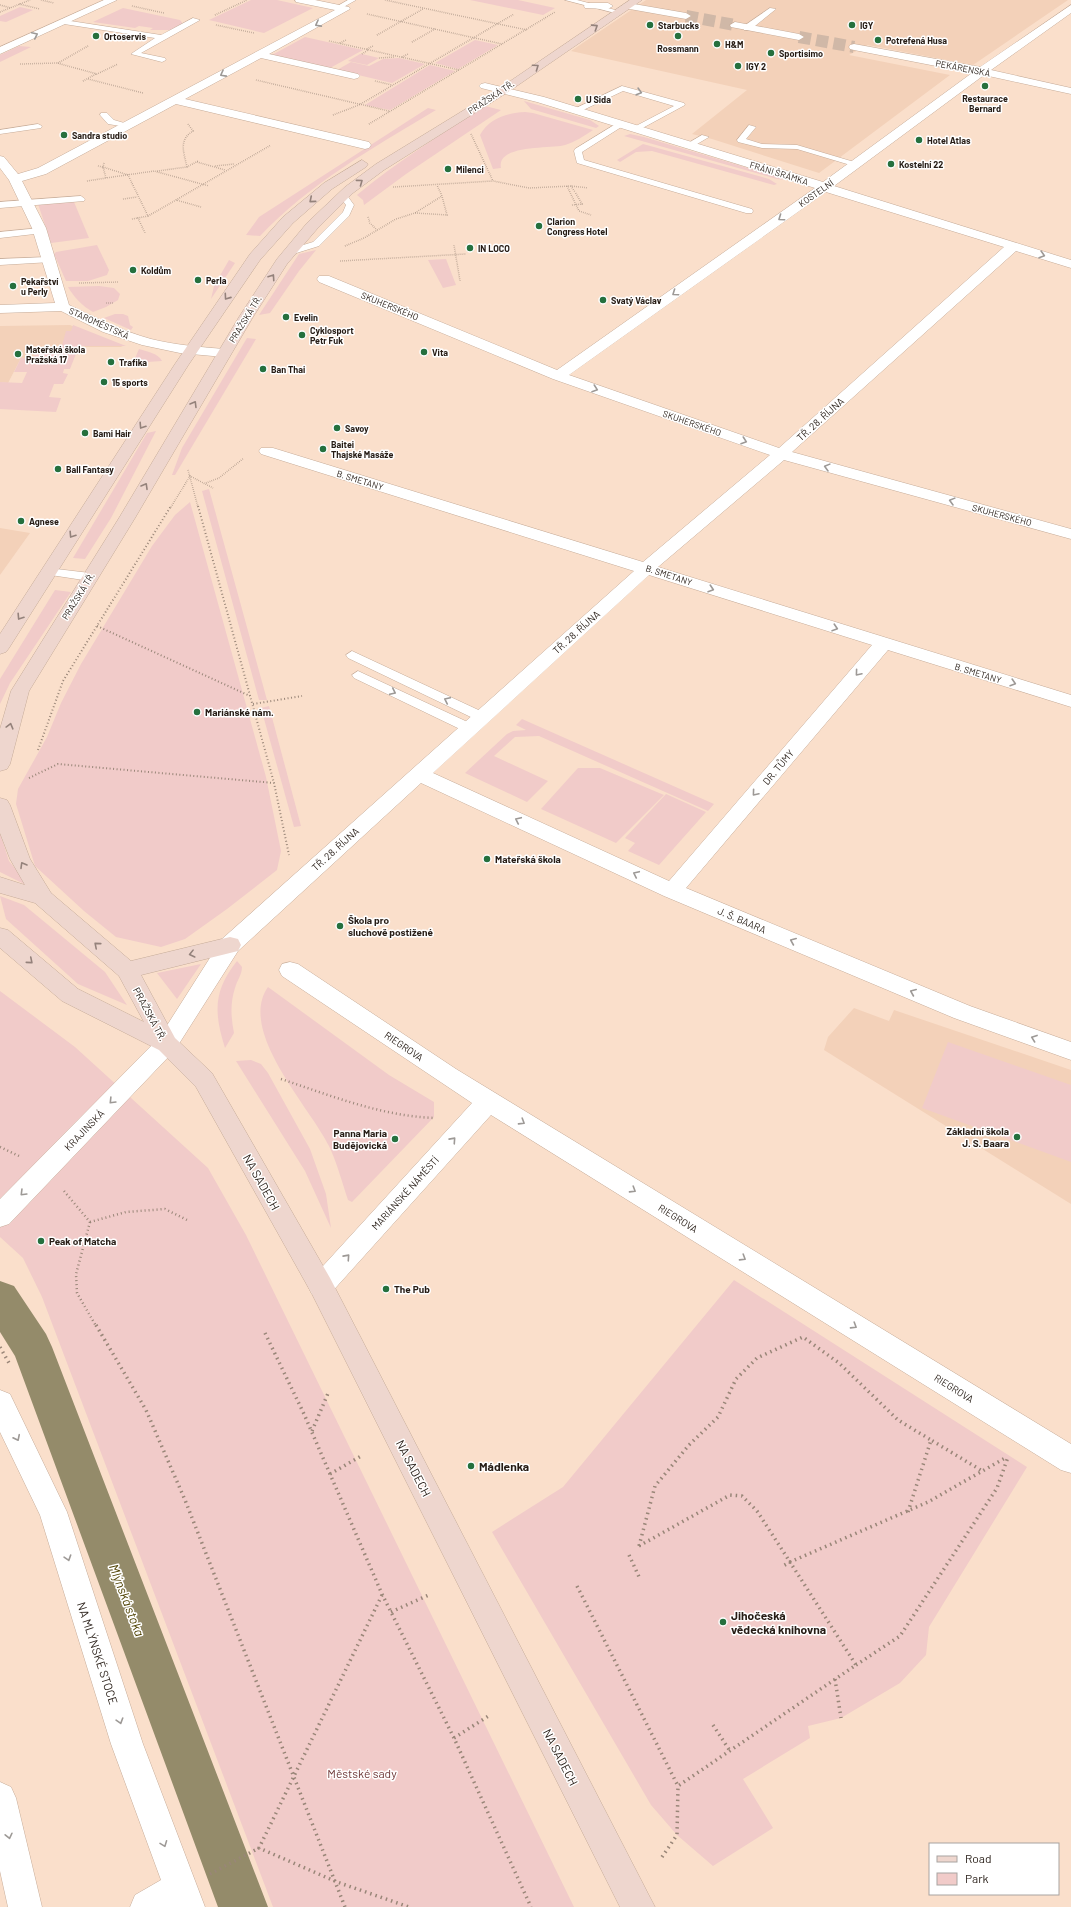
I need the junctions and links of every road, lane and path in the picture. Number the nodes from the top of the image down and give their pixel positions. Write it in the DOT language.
graph roads {
  1 [pos="30,0"];
  2 [pos="41,0"];
  3 [pos="112,0"];
  4 [pos="247,0"];
  5 [pos="300,0"];
  6 [pos="353,0"];
  7 [pos="385,0"];
  8 [pos="568,0"];
  9 [pos="637,0"];
  10 [pos="19,4"];
  11 [pos="58,4"];
  12 [pos="0,5"];
  13 [pos="615,6"];
  14 [pos="12,8"];
  15 [pos="424,8"];
  16 [pos="1071,8"];
  17 [pos="40,9"];
  18 [pos="341,9"];
  19 [pos="772,9"];
  20 [pos="591,11"];
  21 [pos="0,12"];
  22 [pos="556,12"];
  23 [pos="514,14"];
  24 [pos="215,16"];
  25 [pos="540,16"];
  26 [pos="686,16"];
  27 [pos="546,18"];
  28 [pos="196,20"];
  29 [pos="64,22"];
  30 [pos="400,22"];
  31 [pos="497,24"];
  32 [pos="735,25"];
  33 [pos="747,28"];
  34 [pos="435,29"];
  35 [pos="527,30"];
  36 [pos="298,34"];
  37 [pos="377,35"];
  38 [pos="162,37"];
  39 [pos="799,37"];
  40 [pos="474,38"];
  41 [pos="346,40"];
  42 [pos="412,42"];
  43 [pos="340,43"];
  44 [pos="503,44"];
  45 [pos="88,45"];
  46 [pos="373,46"];
  47 [pos="854,48"];
  48 [pos="368,50"];
  49 [pos="0,52"];
  50 [pos="362,54"];
  51 [pos="408,54"];
  52 [pos="138,55"];
  53 [pos="260,55"];
  54 [pos="399,57"];
  55 [pos="402,57"];
  56 [pos="379,58"];
  57 [pos="162,60"];
  58 [pos="57,63"];
  59 [pos="14,64"];
  60 [pos="429,64"];
  61 [pos="460,70"];
  62 [pos="981,71"];
  63 [pos="226,73"];
  64 [pos="97,74"];
  65 [pos="354,76"];
  66 [pos="496,78"];
  67 [pos="88,79"];
  68 [pos="275,80"];
  69 [pos="83,81"];
  70 [pos="268,83"];
  71 [pos="303,86"];
  72 [pos="485,86"];
  73 [pos="296,90"];
  74 [pos="504,90"];
  75 [pos="1071,91"];
  76 [pos="474,93"];
  77 [pos="339,95"];
  78 [pos="176,99"];
  79 [pos="333,99"];
  80 [pos="359,105"];
  81 [pos="576,110"];
  82 [pos="390,112"];
  83 [pos="104,115"];
  84 [pos="332,116"];
  85 [pos="622,124"];
  86 [pos="38,126"];
  87 [pos="127,126"];
  88 [pos="366,126"];
  89 [pos="752,127"];
  90 [pos="637,129"];
  91 [pos="0,132"];
  92 [pos="471,134"];
  93 [pos="705,137"];
  94 [pos="277,142"];
  95 [pos="365,145"];
  96 [pos="689,145"];
  97 [pos="383,151"];
  98 [pos="0,160"];
  99 [pos="104,162"];
  100 [pos="236,164"];
  101 [pos="857,164"];
  102 [pos="97,165"];
  103 [pos="213,166"];
  104 [pos="103,167"];
  105 [pos="187,167"];
  106 [pos="225,170"];
  107 [pos="154,171"];
  108 [pos="128,175"];
  109 [pos="106,178"];
  110 [pos="16,179"];
  111 [pos="83,181"];
  112 [pos="493,181"];
  113 [pos="201,184"];
  114 [pos="437,185"];
  115 [pos="209,186"];
  116 [pos="567,186"];
  117 [pos="571,186"];
  118 [pos="393,187"];
  119 [pos="824,187"];
  120 [pos="588,188"];
  121 [pos="442,196"];
  122 [pos="137,197"];
  123 [pos="82,199"];
  124 [pos="122,199"];
  125 [pos="176,200"];
  126 [pos="27,203"];
  127 [pos="0,205"];
  128 [pos="572,205"];
  129 [pos="202,207"];
  130 [pos="749,211"];
  131 [pos="415,213"];
  132 [pos="591,215"];
  133 [pos="148,216"];
  134 [pos="367,216"];
  135 [pos="138,218"];
  136 [pos="132,219"];
  137 [pos="377,230"];
  138 [pos="40,232"];
  139 [pos="145,233"];
  140 [pos="0,235"];
  141 [pos="454,245"];
  142 [pos="1014,246"];
  143 [pos="340,248"];
  144 [pos="466,254"];
  145 [pos="456,255"];
  146 [pos="48,260"];
  147 [pos="0,262"];
  148 [pos="338,262"];
  149 [pos="1071,264"];
  150 [pos="324,279"];
  151 [pos="460,281"];
  152 [pos="119,282"];
  153 [pos="77,283"];
  154 [pos="63,307"];
  155 [pos="0,309"];
  156 [pos="190,351"];
  157 [pos="224,353"];
  158 [pos="558,376"];
  159 [pos="267,451"];
  160 [pos="781,454"];
  161 [pos="244,458"];
  162 [pos="188,470"];
  163 [pos="190,476"];
  164 [pos="205,484"];
  165 [pos="213,488"];
  166 [pos="1071,534"];
  167 [pos="648,568"];
  168 [pos="48,572"];
  169 [pos="90,577"];
  170 [pos="97,626"];
  171 [pos="883,644"];
  172 [pos="0,648"];
  173 [pos="352,655"];
  174 [pos="358,675"];
  175 [pos="250,696"];
  176 [pos="302,696"];
  177 [pos="1071,701"];
  178 [pos="253,704"];
  179 [pos="476,722"];
  180 [pos="38,750"];
  181 [pos="0,764"];
  182 [pos="418,774"];
  183 [pos="29,778"];
  184 [pos="274,783"];
  185 [pos="0,805"];
  186 [pos="288,843"];
  187 [pos="0,885"];
  188 [pos="672,891"];
  189 [pos="43,898"];
  190 [pos="0,936"];
  191 [pos="230,945"];
  192 [pos="127,970"];
  193 [pos="290,970"];
  194 [pos="167,1044"];
  195 [pos="1071,1052"];
  196 [pos="281,1079"];
  197 [pos="480,1110"];
  198 [pos="62,1189"];
  199 [pos="0,1216"];
  200 [pos="187,1220"];
  201 [pos="90,1222"];
  202 [pos="321,1286"];
  203 [pos="265,1333"];
  204 [pos="0,1347"];
  205 [pos="9,1363"];
  206 [pos="329,1392"];
  207 [pos="0,1403"];
  208 [pos="312,1431"];
  209 [pos="931,1440"];
  210 [pos="361,1456"];
  211 [pos="1071,1460"];
  212 [pos="984,1472"];
  213 [pos="330,1474"];
  214 [pos="908,1512"];
  215 [pos="629,1555"];
  216 [pos="790,1562"];
  217 [pos="783,1566"];
  218 [pos="640,1579"];
  219 [pos="577,1586"];
  220 [pos="382,1594"];
  221 [pos="431,1594"];
  222 [pos="391,1612"];
  223 [pos="856,1665"];
  224 [pos="835,1679"];
  225 [pos="490,1715"];
  226 [pos="841,1718"];
  227 [pos="713,1725"];
  228 [pos="454,1738"];
  229 [pos="730,1751"];
  230 [pos="294,1773"];
  231 [pos="678,1786"];
  232 [pos="0,1798"];
  233 [pos="259,1848"];
  234 [pos="662,1857"];
  235 [pos="336,1882"];
  236 [pos="192,1890"];
  237 [pos="25,1907"];
  238 [pos="147,1907"];
  239 [pos="346,1907"];
  240 [pos="410,1907"];
  241 [pos="531,1907"];
  242 [pos="638,1907"];
  1 -- 10 [label="path"];
  2 -- 11 [label="path"];
  3 -- 29 [label="street"];
  4 -- 24 [label="path"];
  5 -- 18 [label="street"];
  6 -- 18 [label="lane"];
  7 -- 15 [label="path"];
  8 -- 20 [label="lane"];
  9 -- 13 [label="street, PRAŽSKÁ TŘ."];
  10 -- 14 [label="path"];
  10 -- 17 [label="path"];
  12 -- 14 [label="path"];
  13 -- 20 [label="street, PRAŽSKÁ TŘ."];
  13 -- 26 [label="street"];
  74 -- 13 [label="street, PRAŽSKÁ TŘ., one-way"];
  14 -- 21 [label="path"];
  15 -- 30 [label="path"];
  15 -- 31 [label="path"];
  16 -- 62 [label="street, KOSTELNÍ"];
  18 -- 30 [label="path"];
  18 -- 36 [label="street, one-way"];
  19 -- 33 [label="lane"];
  22 -- 27 [label="path"];
  23 -- 31 [label="path"];
  25 -- 27 [label="path"];
  27 -- 35 [label="path"];
  28 -- 38 [label="lane"];
  29 -- 38 [label="lane"];
  49 -- 29 [label="street, one-way"];
  30 -- 34 [label="path"];
  30 -- 37 [label="path"];
  31 -- 35 [label="path"];
  31 -- 40 [label="path"];
  32 -- 33 [label="street"];
  33 -- 39 [label="street"];
  34 -- 40 [label="path"];
  34 -- 42 [label="path"];
  35 -- 44 [label="path"];
  36 -- 43 [label="path"];
  36 -- 53 [label="street"];
  38 -- 52 [label="lane"];
  40 -- 44 [label="path"];
  40 -- 60 [label="path"];
  41 -- 43 [label="path"];
  43 -- 48 [label="path"];
  44 -- 61 [label="path"];
  45 -- 58 [label="path"];
  46 -- 48 [label="path"];
  47 -- 62 [label="street, PEKÁRENSKÁ"];
  48 -- 50 [label="path"];
  48 -- 54 [label="path"];
  51 -- 55 [label="path"];
  52 -- 57 [label="lane"];
  52 -- 64 [label="path"];
  53 -- 63 [label="street"];
  53 -- 65 [label="street"];
  54 -- 55 [label="path"];
  54 -- 56 [label="path"];
  55 -- 60 [label="path"];
  58 -- 59 [label="path"];
  58 -- 64 [label="path"];
  60 -- 61 [label="path"];
  60 -- 80 [label="path"];
  61 -- 82 [label="path"];
  62 -- 75 [label="street, PEKÁRENSKÁ"];
  62 -- 101 [label="street, KOSTELNÍ"];
  63 -- 70 [label="path"];
  63 -- 78 [label="street, one-way"];
  64 -- 67 [label="path"];
  66 -- 72 [label="street, PRAŽSKÁ TŘ."];
  67 -- 69 [label="path"];
  67 -- 78 [label="path"];
  68 -- 70 [label="path"];
  70 -- 73 [label="path"];
  71 -- 73 [label="path"];
  72 -- 74 [label="street, FRÁNI ŠRÁMKA"];
  72 -- 76 [label="street, PRAŽSKÁ TŘ."];
  73 -- 79 [label="path"];
  74 -- 81 [label="street, FRÁNI ŠRÁMKA"];
  157 -- 74 [label="street, PRAŽSKÁ TŘ., one-way"];
  77 -- 79 [label="path"];
  78 -- 87 [label="street"];
  78 -- 95 [label="street"];
  78 -- 105 [label="path"];
  79 -- 80 [label="path"];
  80 -- 82 [label="path"];
  80 -- 84 [label="path"];
  81 -- 85 [label="street, FRÁNI ŠRÁMKA"];
  81 -- 90 [label="lane, one-way"];
  82 -- 88 [label="path"];
  83 -- 87 [label="lane"];
  85 -- 90 [label="street, FRÁNI ŠRÁMKA"];
  85 -- 130 [label="lane"];
  86 -- 91 [label="lane"];
  87 -- 110 [label="street"];
  89 -- 101 [label="lane"];
  90 -- 96 [label="street, FRÁNI ŠRÁMKA"];
  92 -- 112 [label="path"];
  93 -- 96 [label="lane"];
  94 -- 100 [label="path"];
  96 -- 119 [label="street, FRÁNI ŠRÁMKA"];
  97 -- 156 [label="street, one-way"];
  98 -- 110 [label="street, STAROMĚSTSKÁ"];
  99 -- 104 [label="path"];
  100 -- 103 [label="path"];
  100 -- 106 [label="path"];
  101 -- 119 [label="street, KOSTELNÍ"];
  102 -- 104 [label="path"];
  103 -- 105 [label="path"];
  103 -- 106 [label="path"];
  104 -- 108 [label="path"];
  104 -- 109 [label="path"];
  105 -- 107 [label="path"];
  106 -- 113 [label="path"];
  107 -- 108 [label="path"];
  107 -- 113 [label="path"];
  108 -- 109 [label="path"];
  108 -- 122 [label="path"];
  109 -- 111 [label="path"];
  110 -- 126 [label="street, STAROMĚSTSKÁ"];
  112 -- 114 [label="path"];
  112 -- 116 [label="path"];
  113 -- 115 [label="path"];
  113 -- 125 [label="path"];
  114 -- 118 [label="path"];
  114 -- 121 [label="path"];
  116 -- 117 [label="path"];
  116 -- 132 [label="path"];
  117 -- 120 [label="path"];
  117 -- 128 [label="path, bridge"];
  119 -- 142 [label="street, FRÁNI ŠRÁMKA"];
  119 -- 158 [label="street, KOSTELNÍ, one-way"];
  121 -- 131 [label="path"];
  121 -- 131 [label="path"];
  122 -- 124 [label="path"];
  122 -- 133 [label="path"];
  123 -- 126 [label="lane"];
  125 -- 129 [label="path"];
  125 -- 133 [label="path"];
  126 -- 127 [label="lane"];
  126 -- 138 [label="street, STAROMĚSTSKÁ"];
  131 -- 137 [label="path"];
  133 -- 135 [label="path"];
  134 -- 137 [label="path"];
  135 -- 136 [label="path"];
  135 -- 139 [label="path"];
  137 -- 143 [label="path"];
  138 -- 140 [label="lane"];
  138 -- 146 [label="street, STAROMĚSTSKÁ"];
  141 -- 145 [label="path"];
  142 -- 149 [label="street, FRÁNI ŠRÁMKA, one-way"];
  142 -- 160 [label="street, TŘ. 28. ŘÍJNA"];
  144 -- 145 [label="path"];
  145 -- 148 [label="path"];
  145 -- 151 [label="path"];
  146 -- 147 [label="lane"];
  146 -- 154 [label="street, STAROMĚSTSKÁ"];
  150 -- 158 [label="street, SKUHERSKÉHO"];
  152 -- 153 [label="path"];
  154 -- 155 [label="street"];
  154 -- 156 [label="street, STAROMĚSTSKÁ"];
  156 -- 157 [label="street, STAROMĚSTSKÁ"];
  156 -- 168 [label="street, one-way"];
  169 -- 157 [label="street, PRAŽSKÁ TŘ., one-way"];
  158 -- 160 [label="street, SKUHERSKÉHO, one-way"];
  159 -- 167 [label="street, B. SMETANY"];
  166 -- 160 [label="street, SKUHERSKÉHO, one-way"];
  160 -- 167 [label="street, TŘ. 28. ŘÍJNA"];
  161 -- 164 [label="path"];
  162 -- 163 [label="path"];
  163 -- 164 [label="path"];
  163 -- 170 [label="path"];
  163 -- 175 [label="path"];
  164 -- 165 [label="path"];
  167 -- 171 [label="street, B. SMETANY, one-way"];
  167 -- 179 [label="street, TŘ. 28. ŘÍJNA"];
  168 -- 169 [label="lane"];
  168 -- 172 [label="street, one-way"];
  181 -- 169 [label="street, PRAŽSKÁ TŘ., one-way"];
  170 -- 175 [label="path"];
  170 -- 180 [label="path"];
  171 -- 177 [label="street, B. SMETANY, one-way"];
  171 -- 188 [label="street, DR. TŮMY, one-way"];
  179 -- 173 [label="lane, one-way"];
  174 -- 179 [label="lane, one-way"];
  175 -- 178 [label="path"];
  176 -- 178 [label="path"];
  178 -- 184 [label="path"];
  179 -- 182 [label="street, TŘ. 28. ŘÍJNA"];
  188 -- 182 [label="street, J. Š. BAARA, one-way"];
  182 -- 191 [label="street, TŘ. 28. ŘÍJNA"];
  183 -- 184 [label="path"];
  184 -- 186 [label="path"];
  189 -- 185 [label="street, one-way"];
  187 -- 189 [label="street"];
  195 -- 188 [label="street, J. Š. BAARA, one-way"];
  192 -- 189 [label="street, PRAŽSKÁ TŘ., one-way"];
  190 -- 194 [label="street, PRAŽSKÁ TŘ., one-way"];
  191 -- 192 [label="street, one-way"];
  191 -- 194 [label="street, TŘ. 28. ŘÍJNA"];
  192 -- 194 [label="street, PRAŽSKÁ TŘ."];
  193 -- 197 [label="street, RIEGROVA"];
  194 -- 199 [label="street, KRAJINSKÁ, one-way"];
  194 -- 202 [label="street, NA SADECH"];
  196 -- 197 [label="path"];
  202 -- 197 [label="street, MARIÁNSKÉ NÁMĚSTÍ, one-way"];
  197 -- 211 [label="street, RIEGROVA, one-way"];
  198 -- 201 [label="path"];
  200 -- 201 [label="path"];
  201 -- 230 [label="path"];
  202 -- 242 [label="street, NA SADECH"];
  203 -- 208 [label="path"];
  204 -- 205 [label="path"];
  206 -- 208 [label="path"];
  207 -- 236 [label="street, NA MLÝNSKÉ STOCE, one-way"];
  208 -- 213 [label="path"];
  209 -- 212 [label="path"];
  209 -- 214 [label="path"];
  209 -- 216 [label="path"];
  210 -- 213 [label="path"];
  212 -- 214 [label="path"];
  212 -- 223 [label="path"];
  213 -- 220 [label="path"];
  214 -- 216 [label="path"];
  215 -- 218 [label="path"];
  216 -- 217 [label="path"];
  216 -- 223 [label="path"];
  219 -- 231 [label="path"];
  220 -- 222 [label="path"];
  220 -- 230 [label="path"];
  221 -- 222 [label="path"];
  222 -- 228 [label="path"];
  223 -- 224 [label="path"];
  224 -- 226 [label="path"];
  224 -- 229 [label="path"];
  225 -- 228 [label="path"];
  227 -- 229 [label="path"];
  228 -- 241 [label="path"];
  229 -- 231 [label="path"];
  230 -- 233 [label="path"];
  230 -- 235 [label="path"];
  231 -- 234 [label="path"];
  232 -- 237 [label="street, one-way"];
  233 -- 235 [label="path"];
  233 -- 236 [label="path"];
  235 -- 239 [label="path"];
  235 -- 240 [label="path"];
  236 -- 238 [label="street"];
}
